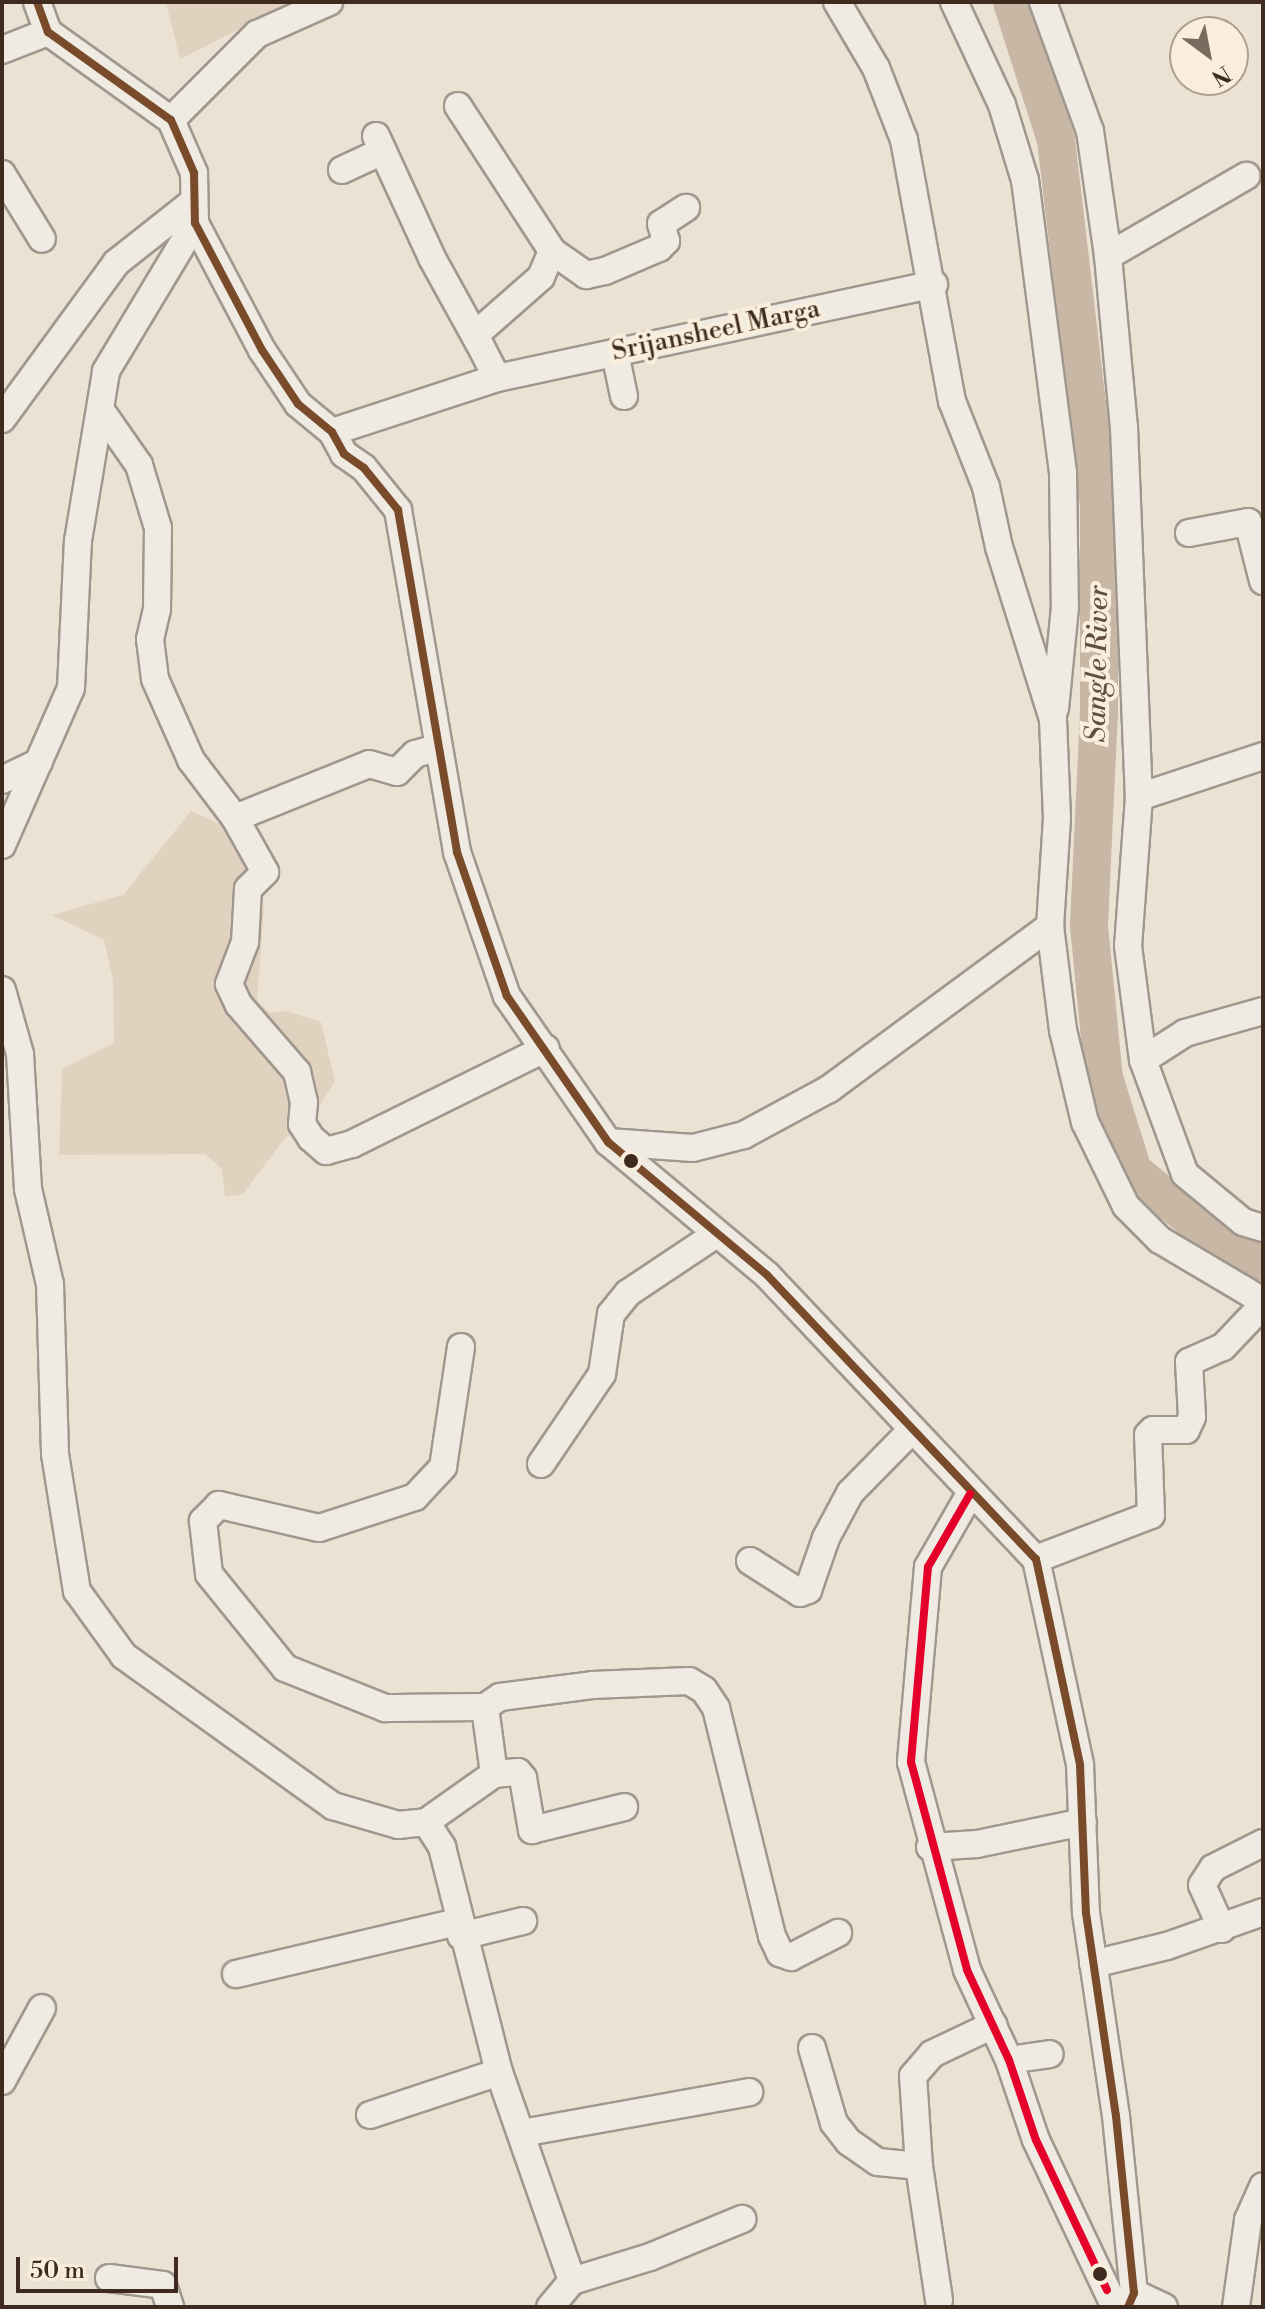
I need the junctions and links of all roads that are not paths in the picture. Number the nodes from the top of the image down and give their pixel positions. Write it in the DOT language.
graph roads {
  1 [pos="37,2"];
  2 [pos="837,2"];
  3 [pos="954,2"];
  4 [pos="1043,2"];
  5 [pos="314,5"];
  6 [pos="48,32"];
  7 [pos="2,50"];
  8 [pos="458,106"];
  9 [pos="171,120"];
  10 [pos="342,170"];
  11 [pos="2,174"];
  12 [pos="1246,176"];
  13 [pos="686,208"];
  14 [pos="194,213"];
  15 [pos="42,239"];
  16 [pos="552,251"];
  17 [pos="1108,256"];
  18 [pos="934,284"];
  19 [pos="479,343"];
  20 [pos="615,353"];
  21 [pos="497,378"];
  22 [pos="624,396"];
  23 [pos="102,412"];
  24 [pos="2,419"];
  25 [pos="332,432"];
  26 [pos="1189,533"];
  27 [pos="1263,581"];
  28 [pos="1053,719"];
  29 [pos="437,748"];
  30 [pos="1263,756"];
  31 [pos="39,762"];
  32 [pos="2,780"];
  33 [pos="1139,797"];
  34 [pos="235,818"];
  35 [pos="2,845"];
  36 [pos="1050,926"];
  37 [pos="2,990"];
  38 [pos="1263,1011"];
  39 [pos="546,1048"];
  40 [pos="1143,1060"];
  41 [pos="608,1142"];
  42 [pos="1263,1228"];
  43 [pos="715,1235"];
  44 [pos="1263,1303"];
  45 [pos="461,1347"];
  46 [pos="912,1430"];
  47 [pos="541,1464"];
  48 [pos="970,1494"];
  49 [pos="1036,1559"];
  50 [pos="750,1561"];
  51 [pos="485,1707"];
  52 [pos="494,1774"];
  53 [pos="624,1807"];
  54 [pos="426,1822"];
  55 [pos="1083,1822"];
  56 [pos="1263,1843"];
  57 [pos="930,1847"];
  58 [pos="1263,1912"];
  59 [pos="523,1921"];
  60 [pos="459,1929"];
  61 [pos="1222,1929"];
  62 [pos="838,1933"];
  63 [pos="1093,1964"];
  64 [pos="236,1974"];
  65 [pos="42,2008"];
  66 [pos="993,2025"];
  67 [pos="812,2048"];
  68 [pos="1050,2054"];
  69 [pos="1009,2060"];
  70 [pos="499,2072"];
  71 [pos="2,2081"];
  72 [pos="749,2092"];
  73 [pos="370,2115"];
  74 [pos="522,2133"];
  75 [pos="919,2166"];
  76 [pos="1263,2186"];
  77 [pos="742,2219"];
  78 [pos="109,2278"];
  79 [pos="572,2281"];
  80 [pos="939,2300"];
  81 [pos="1125,2302"];
  82 [pos="170,2307"];
  83 [pos="550,2307"];
  84 [pos="1164,2307"];
  85 [pos="1236,2307"];
  1 -- 6 [label="street"];
  2 -- 18 [label="street"];
  3 -- 28 [label="street"];
  4 -- 17 [label="street"];
  5 -- 9 [label="street"];
  6 -- 7 [label="street"];
  6 -- 9 [label="street"];
  8 -- 16 [label="street"];
  9 -- 14 [label="street"];
  10 -- 19 [label="street"];
  11 -- 15 [label="street"];
  12 -- 17 [label="street"];
  13 -- 16 [label="street"];
  14 -- 23 [label="street"];
  14 -- 24 [label="street"];
  14 -- 25 [label="street"];
  16 -- 19 [label="street"];
  17 -- 33 [label="street"];
  18 -- 20 [label="street, Srijansheel Marga"];
  18 -- 28 [label="street"];
  19 -- 21 [label="street"];
  20 -- 21 [label="street, Srijansheel Marga"];
  20 -- 22 [label="street"];
  21 -- 25 [label="street, Srijansheel Marga"];
  23 -- 31 [label="street"];
  23 -- 34 [label="street"];
  25 -- 29 [label="street"];
  26 -- 27 [label="street"];
  28 -- 36 [label="street"];
  29 -- 34 [label="street"];
  29 -- 39 [label="street"];
  30 -- 33 [label="street"];
  31 -- 32 [label="street"];
  31 -- 35 [label="street"];
  33 -- 40 [label="street"];
  34 -- 39 [label="street"];
  36 -- 41 [label="street"];
  36 -- 44 [label="street"];
  37 -- 54 [label="street"];
  38 -- 40 [label="street"];
  39 -- 41 [label="street"];
  40 -- 42 [label="street"];
  41 -- 43 [label="street"];
  43 -- 46 [label="street"];
  43 -- 47 [label="street"];
  44 -- 49 [label="street"];
  45 -- 51 [label="street"];
  46 -- 48 [label="street"];
  46 -- 50 [label="street"];
  48 -- 49 [label="street"];
  48 -- 57 [label="street"];
  49 -- 55 [label="street"];
  51 -- 52 [label="street"];
  51 -- 62 [label="street"];
  52 -- 53 [label="street"];
  52 -- 54 [label="street"];
  54 -- 60 [label="street"];
  55 -- 57 [label="street"];
  55 -- 63 [label="street"];
  56 -- 61 [label="street"];
  57 -- 66 [label="street"];
  58 -- 61 [label="street"];
  59 -- 60 [label="street"];
  60 -- 64 [label="street"];
  60 -- 70 [label="street"];
  61 -- 63 [label="street"];
  63 -- 81 [label="street"];
  65 -- 71 [label="street"];
  66 -- 69 [label="street"];
  66 -- 75 [label="street"];
  67 -- 75 [label="street"];
  68 -- 69 [label="street"];
  69 -- 81 [label="street"];
  70 -- 73 [label="street"];
  70 -- 74 [label="street"];
  72 -- 74 [label="street"];
  74 -- 79 [label="street"];
  75 -- 80 [label="street"];
  76 -- 85 [label="street"];
  77 -- 79 [label="street"];
  78 -- 82 [label="street"];
  79 -- 83 [label="street"];
  81 -- 84 [label="street"];
}
